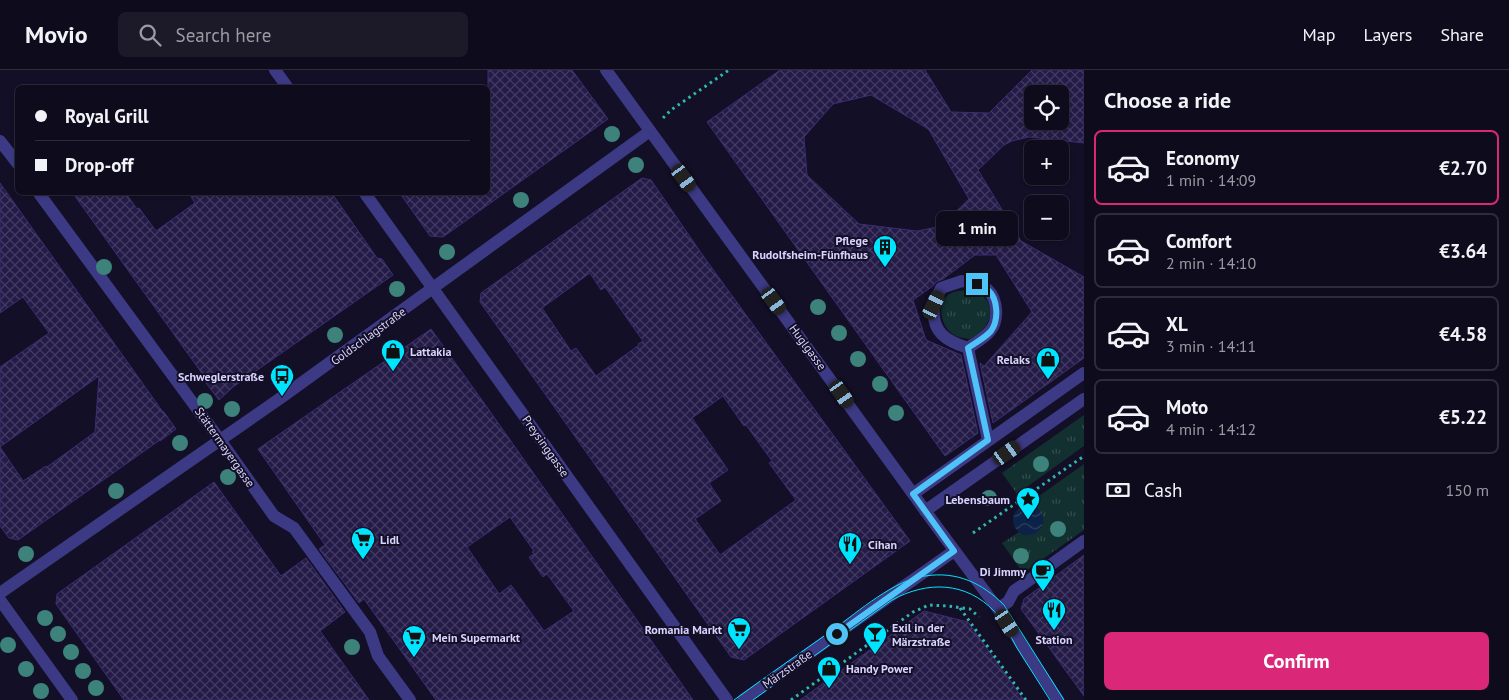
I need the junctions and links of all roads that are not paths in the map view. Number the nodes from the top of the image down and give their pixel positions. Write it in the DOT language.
graph roads {
  1 [pos="275,70"];
  2 [pos="606,70"];
  3 [pos="286,85"];
  4 [pos="650,131"];
  5 [pos="0,141"];
  6 [pos="15,160"];
  7 [pos="40,195"];
  8 [pos="366,195"];
  9 [pos="434,288"];
  10 [pos="968,348"];
  11 [pos="1084,372"];
  12 [pos="1084,399"];
  13 [pos="220,440"];
  14 [pos="988,440"];
  15 [pos="913,494"];
  16 [pos="925,511"];
  17 [pos="1084,541"];
  18 [pos="954,551"];
  19 [pos="0,593"];
  20 [pos="0,600"];
  21 [pos="998,609"];
  22 [pos="72,700"];
  23 [pos="410,700"];
  24 [pos="727,700"];
  25 [pos="742,700"];
  26 [pos="1058,700"];
  1 -- 3 [label="street"];
  2 -- 4 [label="street, Huglgasse"];
  4 -- 9 [label="street, Goldschlagstraße"];
  4 -- 15 [label="street, Huglgasse"];
  5 -- 6 [label="street"];
  7 -- 13 [label="street, Stättermayergasse"];
  8 -- 9 [label="street, Preysinggasse"];
  9 -- 13 [label="street, Goldschlagstraße"];
  9 -- 24 [label="street, Preysinggasse"];
  10 -- 10 [label="street"];
  10 -- 14 [label="street"];
  11 -- 14 [label="street"];
  12 -- 16 [label="street"];
  13 -- 19 [label="street, Goldschlagstraße"];
  13 -- 23 [label="street, Stättermayergasse"];
  14 -- 15 [label="street"];
  15 -- 16 [label="street, Huglgasse"];
  16 -- 18 [label="street, Huglgasse"];
  17 -- 21 [label="street"];
  18 -- 21 [label="street, Huglgasse"];
  18 -- 25 [label="street, Märzstraße"];
  20 -- 22 [label="street"];
  21 -- 26 [label="street, Huglgasse"];
}
